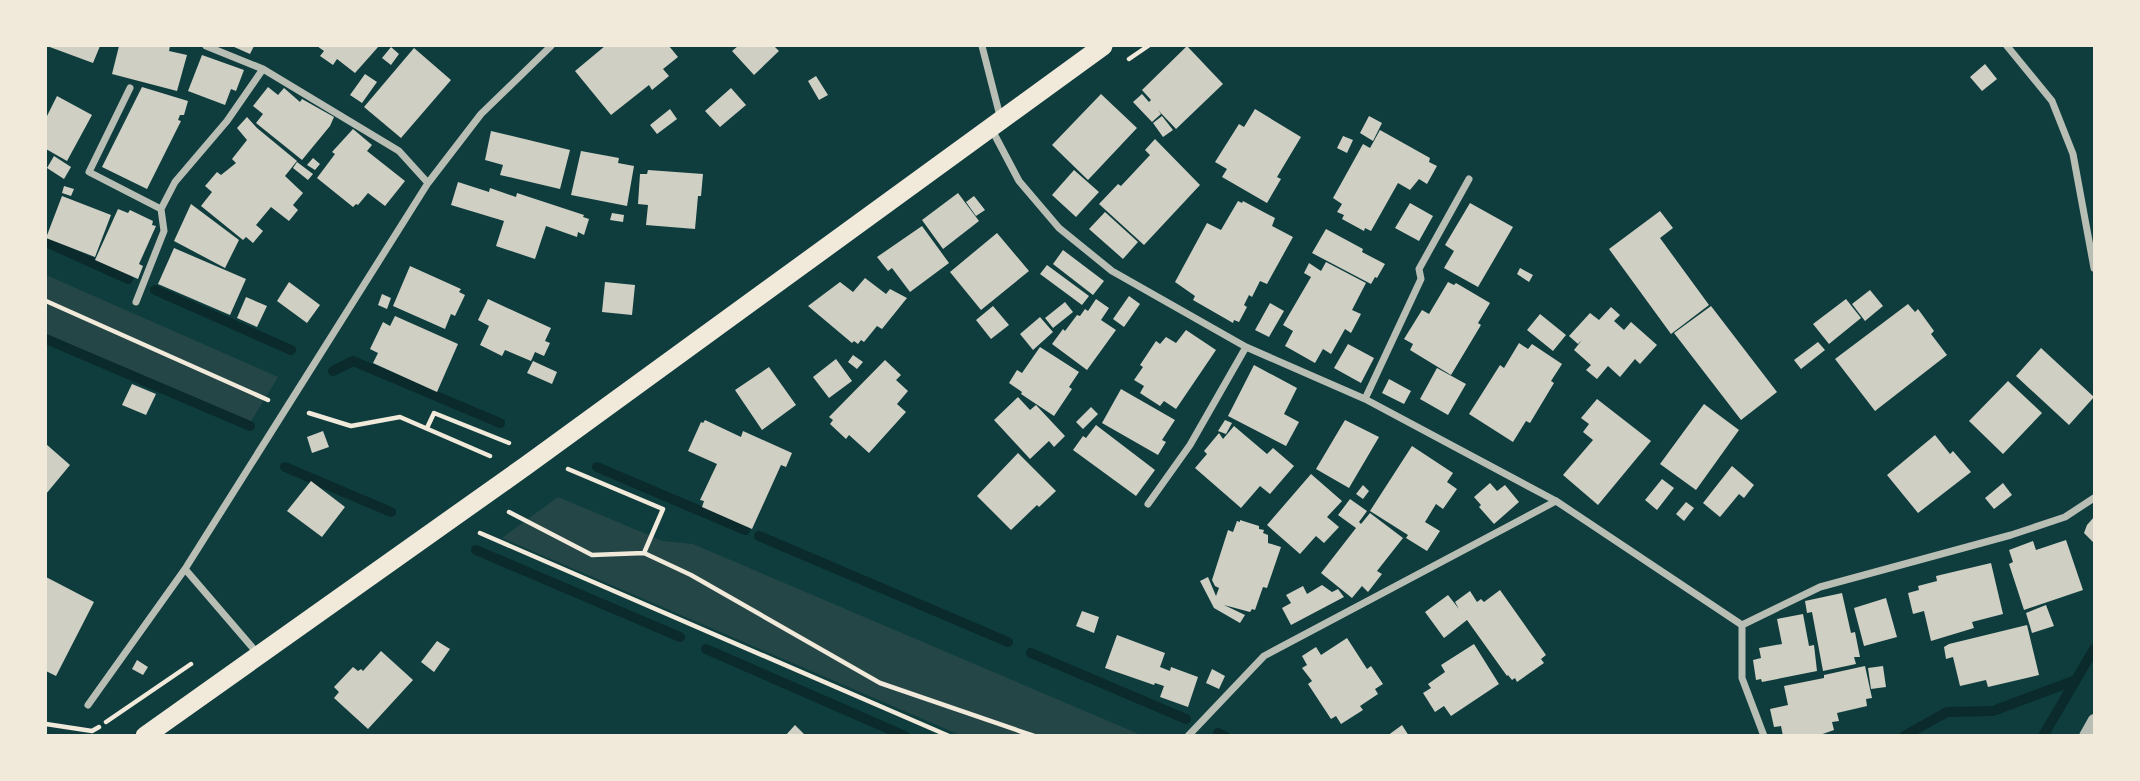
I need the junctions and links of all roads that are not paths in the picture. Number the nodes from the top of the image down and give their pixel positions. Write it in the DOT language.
graph roads {
  1 [pos="206,46"];
  2 [pos="551,46"];
  3 [pos="982,46"];
  4 [pos="1104,46"];
  5 [pos="2007,46"];
  6 [pos="263,69"];
  7 [pos="130,88"];
  8 [pos="996,124"];
  9 [pos="1469,178"];
  10 [pos="428,183"];
  11 [pos="161,209"];
  12 [pos="2095,268"];
  13 [pos="135,302"];
  14 [pos="1246,347"];
  15 [pos="1365,399"];
  16 [pos="2095,498"];
  17 [pos="1556,501"];
  18 [pos="1148,504"];
  19 [pos="185,569"];
  20 [pos="1742,625"];
  21 [pos="259,654"];
  22 [pos="89,705"];
  23 [pos="2095,720"];
  24 [pos="145,736"];
  25 [pos="1188,736"];
  26 [pos="1763,736"];
  27 [pos="2085,736"];
  1 -- 6 [label="street"];
  2 -- 10 [label="street"];
  3 -- 8 [label="street"];
  4 -- 8 [label="highway"];
  5 -- 12 [label="street"];
  6 -- 10 [label="street"];
  6 -- 11 [label="street"];
  7 -- 11 [label="street"];
  8 -- 14 [label="street"];
  8 -- 21 [label="highway"];
  9 -- 15 [label="street"];
  10 -- 19 [label="street"];
  11 -- 13 [label="street"];
  14 -- 15 [label="street"];
  14 -- 18 [label="street"];
  15 -- 17 [label="street"];
  16 -- 20 [label="street"];
  17 -- 20 [label="street"];
  17 -- 25 [label="street"];
  19 -- 21 [label="street"];
  19 -- 22 [label="street"];
  20 -- 26 [label="street"];
  21 -- 24 [label="highway"];
  23 -- 27 [label="street"];
}
